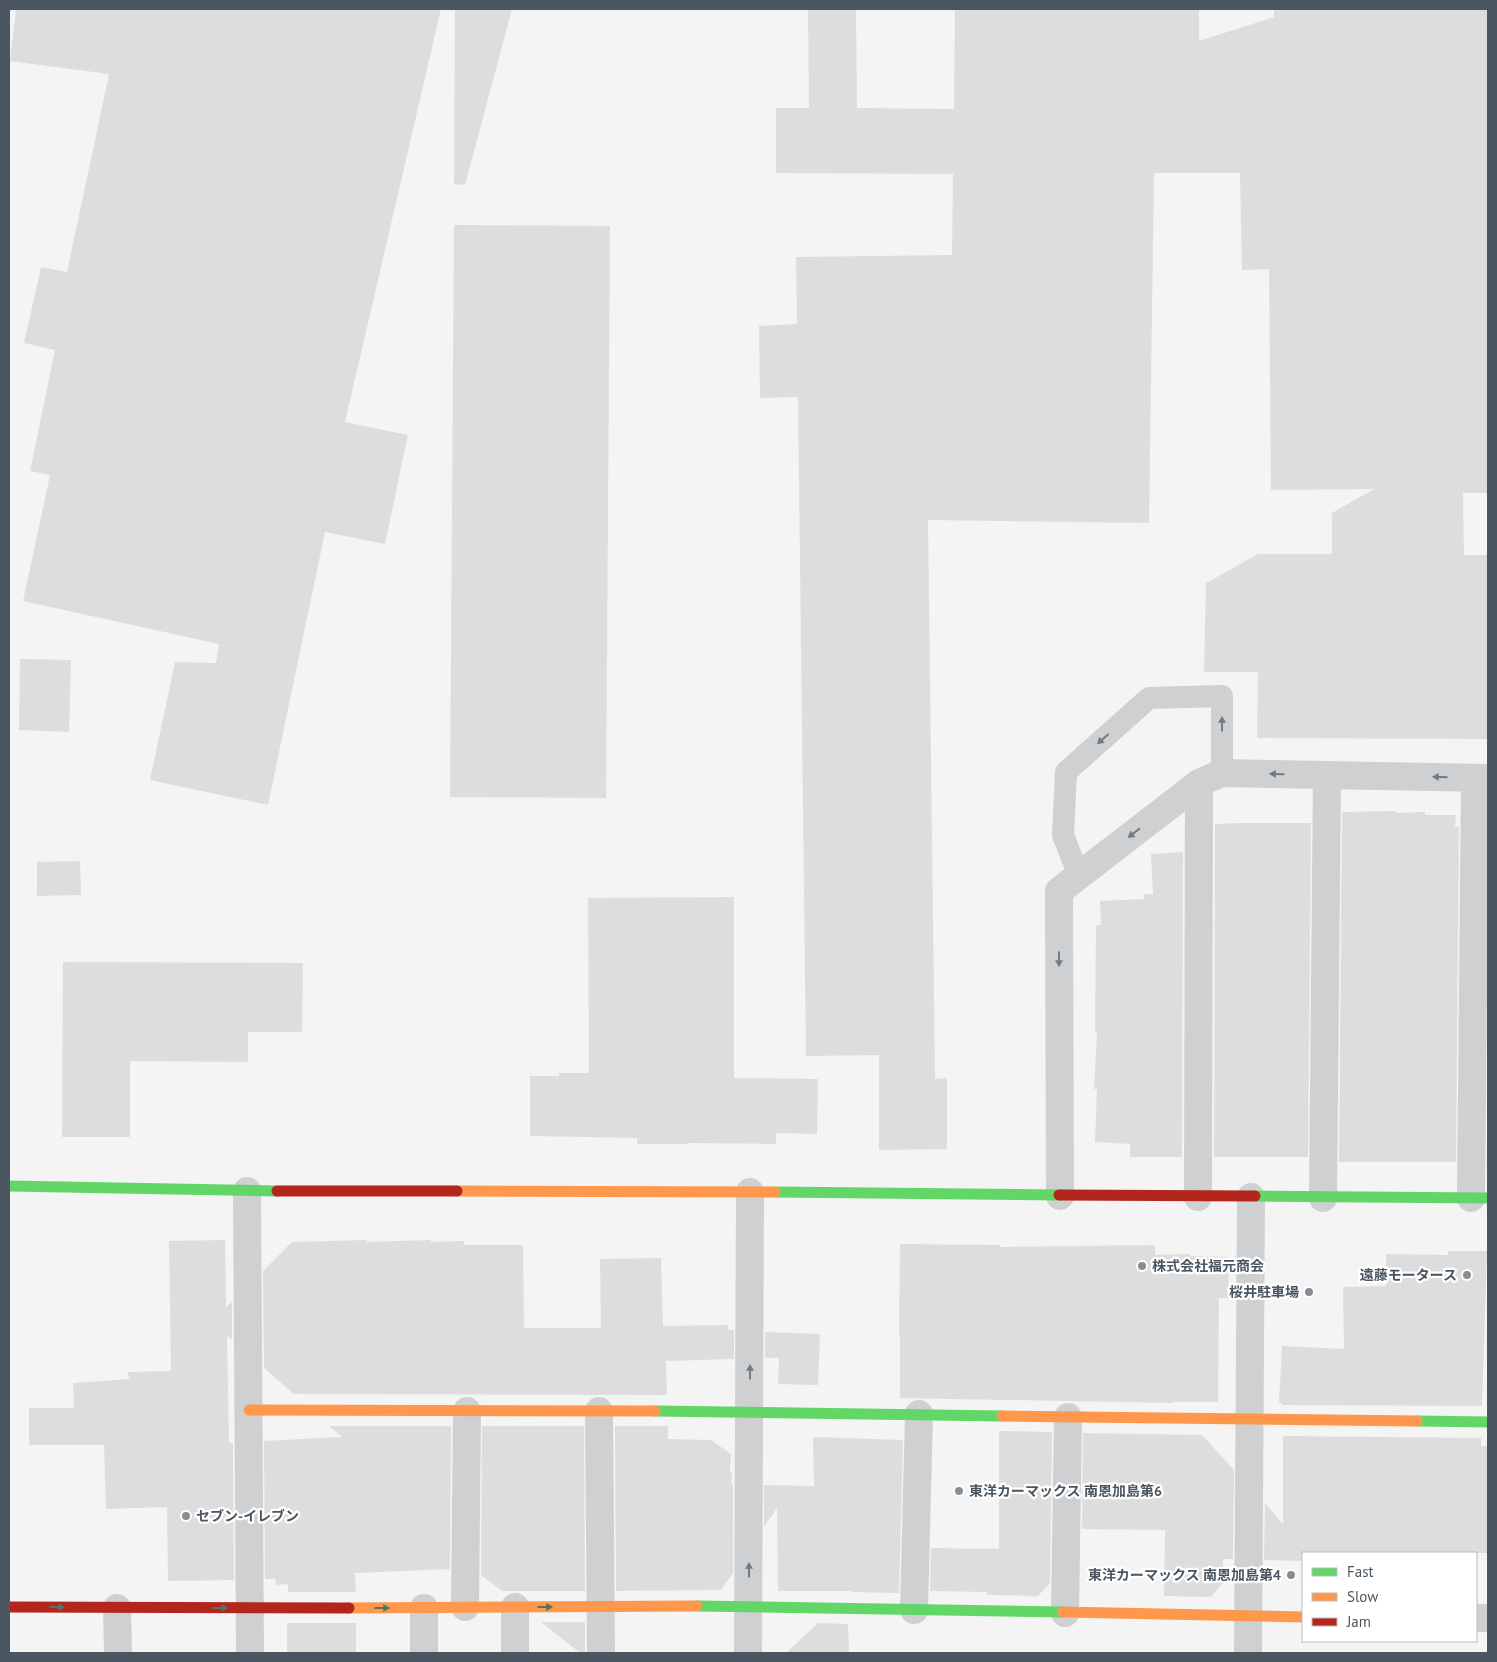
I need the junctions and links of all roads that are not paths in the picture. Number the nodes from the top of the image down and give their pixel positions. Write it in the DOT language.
graph roads {
  1 [pos="1327,775"];
  2 [pos="1210,778"];
  3 [pos="1481,778"];
  4 [pos="1079,876"];
  5 [pos="9,1186"];
  6 [pos="247,1191"];
  7 [pos="750,1192"];
  8 [pos="1060,1196"];
  9 [pos="1198,1197"];
  10 [pos="1251,1197"];
  11 [pos="1323,1198"];
  12 [pos="1480,1198"];
  13 [pos="248,1410"];
  14 [pos="467,1411"];
  15 [pos="599,1411"];
  16 [pos="750,1411"];
  17 [pos="919,1414"];
  18 [pos="1068,1416"];
  19 [pos="1250,1420"];
  20 [pos="1488,1422"];
  21 [pos="749,1606"];
  22 [pos="9,1607"];
  23 [pos="465,1607"];
  24 [pos="515,1607"];
  25 [pos="600,1607"];
  26 [pos="117,1608"];
  27 [pos="250,1608"];
  28 [pos="424,1608"];
  29 [pos="914,1610"];
  30 [pos="1065,1613"];
  31 [pos="1248,1617"];
  32 [pos="1302,1617"];
  33 [pos="118,1653"];
  34 [pos="250,1653"];
  35 [pos="424,1653"];
  36 [pos="515,1653"];
  37 [pos="601,1653"];
  38 [pos="748,1653"];
  39 [pos="1248,1653"];
  1 -- 2 [label="street, one-way"];
  3 -- 1 [label="street, one-way"];
  1 -- 11 [label="street"];
  2 -- 4 [label="street, one-way"];
  2 -- 4 [label="lane, one-way"];
  2 -- 9 [label="street"];
  3 -- 12 [label="street"];
  4 -- 8 [label="street, one-way"];
  5 -- 6 [label="street"];
  6 -- 7 [label="street"];
  6 -- 13 [label="street"];
  7 -- 8 [label="street"];
  16 -- 7 [label="street, one-way"];
  8 -- 9 [label="street"];
  9 -- 10 [label="street"];
  10 -- 11 [label="street"];
  10 -- 19 [label="street"];
  11 -- 12 [label="street"];
  13 -- 14 [label="street"];
  13 -- 27 [label="street"];
  14 -- 15 [label="street"];
  14 -- 23 [label="street"];
  15 -- 16 [label="street"];
  15 -- 25 [label="street"];
  16 -- 17 [label="street"];
  21 -- 16 [label="street, one-way"];
  17 -- 18 [label="street"];
  17 -- 29 [label="street"];
  18 -- 19 [label="street"];
  18 -- 30 [label="street"];
  19 -- 20 [label="street"];
  19 -- 31 [label="street"];
  21 -- 25 [label="street"];
  21 -- 29 [label="street"];
  21 -- 38 [label="street"];
  22 -- 26 [label="street, one-way"];
  23 -- 24 [label="street"];
  23 -- 28 [label="street"];
  24 -- 25 [label="street, one-way"];
  24 -- 36 [label="street"];
  25 -- 37 [label="street"];
  26 -- 27 [label="street, one-way"];
  26 -- 33 [label="street"];
  27 -- 28 [label="street, one-way"];
  27 -- 34 [label="street"];
  28 -- 35 [label="street"];
  29 -- 30 [label="street"];
  30 -- 31 [label="street"];
  31 -- 32 [label="street"];
  31 -- 39 [label="street"];
}
